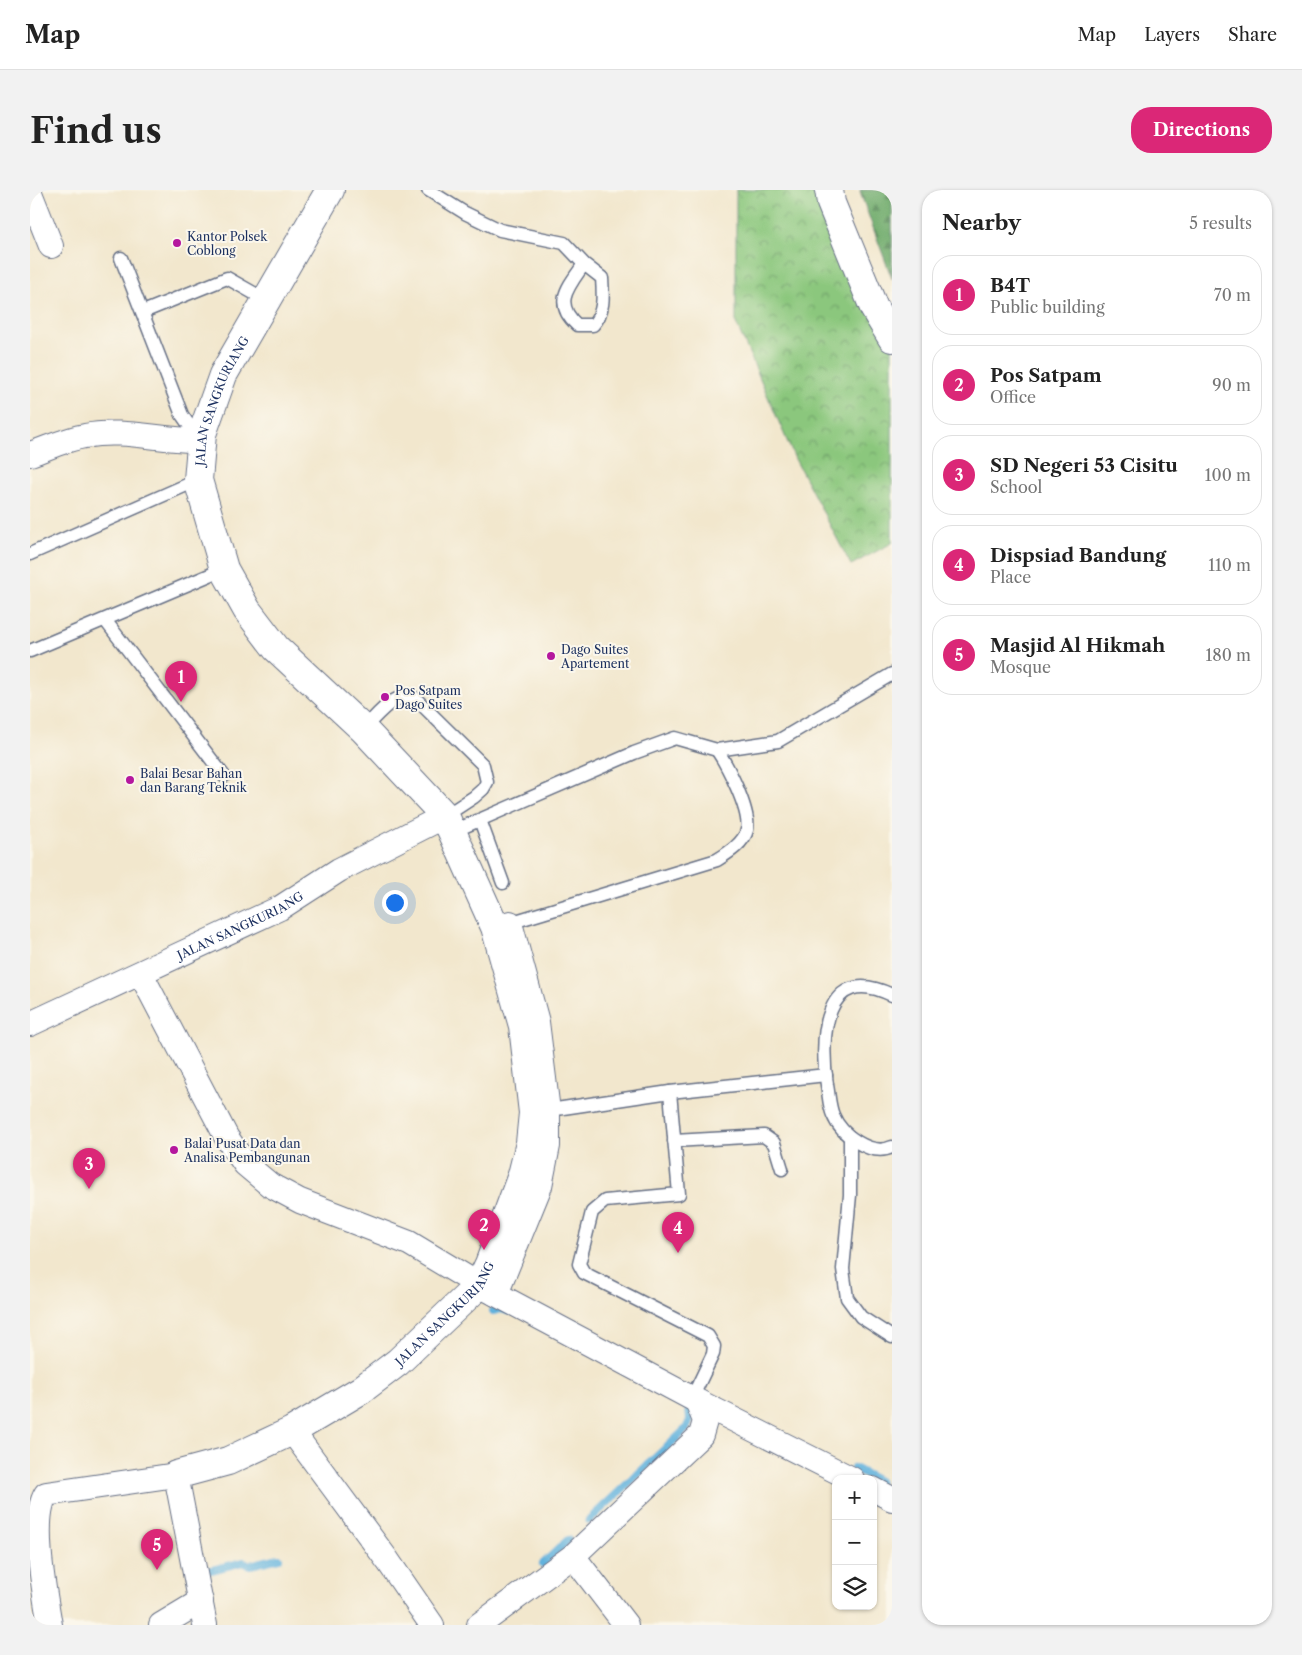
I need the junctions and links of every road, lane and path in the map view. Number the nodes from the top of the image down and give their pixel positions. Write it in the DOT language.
graph roads {
  1 [pos="330,190"];
  2 [pos="428,190"];
  3 [pos="829,190"];
  4 [pos="30,193"];
  5 [pos="51,246"];
  6 [pos="121,258"];
  7 [pos="584,264"];
  8 [pos="266,300"];
  9 [pos="143,312"];
  10 [pos="892,338"];
  11 [pos="201,437"];
  12 [pos="30,454"];
  13 [pos="198,480"];
  14 [pos="30,554"];
  15 [pos="224,569"];
  16 [pos="106,620"];
  17 [pos="30,651"];
  18 [pos="892,674"];
  19 [pos="363,729"];
  20 [pos="717,750"];
  21 [pos="224,776"];
  22 [pos="480,820"];
  23 [pos="450,824"];
  24 [pos="503,883"];
  25 [pos="502,925"];
  26 [pos="141,974"];
  27 [pos="892,995"];
  28 [pos="30,1024"];
  29 [pos="826,1076"];
  30 [pos="670,1092"];
  31 [pos="541,1112"];
  32 [pos="850,1137"];
  33 [pos="674,1141"];
  34 [pos="892,1147"];
  35 [pos="782,1169"];
  36 [pos="487,1290"];
  37 [pos="892,1337"];
  38 [pos="695,1400"];
  39 [pos="292,1431"];
  40 [pos="176,1475"];
  41 [pos="844,1475"];
  42 [pos="877,1492"];
  43 [pos="892,1499"];
  44 [pos="573,1556"];
  45 [pos="201,1601"];
  46 [pos="50,1625"];
  47 [pos="161,1625"];
  48 [pos="205,1625"];
  49 [pos="432,1625"];
  50 [pos="480,1625"];
  51 [pos="626,1625"];
  1 -- 8 [label="street, JALAN SANGKURIANG"];
  2 -- 7 [label="lane"];
  3 -- 10 [label="street"];
  4 -- 5 [label="street"];
  6 -- 9 [label="lane"];
  7 -- 7 [label="lane"];
  8 -- 9 [label="lane"];
  8 -- 11 [label="street, JALAN SANGKURIANG"];
  9 -- 11 [label="lane"];
  11 -- 12 [label="street"];
  11 -- 13 [label="street, JALAN SANGKURIANG"];
  13 -- 14 [label="lane"];
  13 -- 15 [label="street, JALAN SANGKURIANG"];
  15 -- 16 [label="lane"];
  15 -- 19 [label="street, JALAN SANGKURIANG"];
  16 -- 17 [label="lane"];
  16 -- 21 [label="lane"];
  18 -- 20 [label="lane"];
  19 -- 23 [label="street, JALAN SANGKURIANG"];
  19 -- 23 [label="lane"];
  20 -- 22 [label="lane"];
  20 -- 25 [label="lane"];
  22 -- 23 [label="lane"];
  22 -- 24 [label="lane"];
  23 -- 25 [label="street, JALAN SANGKURIANG"];
  23 -- 26 [label="street, JALAN SANGKURIANG"];
  25 -- 31 [label="street, JALAN SANGKURIANG"];
  26 -- 28 [label="street, JALAN SANGKURIANG"];
  26 -- 36 [label="street"];
  27 -- 29 [label="lane"];
  29 -- 30 [label="lane"];
  29 -- 32 [label="lane"];
  30 -- 31 [label="lane"];
  30 -- 33 [label="lane"];
  31 -- 36 [label="street, JALAN SANGKURIANG"];
  32 -- 34 [label="lane"];
  32 -- 37 [label="lane"];
  33 -- 35 [label="lane"];
  33 -- 38 [label="lane"];
  36 -- 38 [label="street"];
  36 -- 39 [label="street, JALAN SANGKURIANG"];
  38 -- 41 [label="street"];
  38 -- 44 [label="street"];
  39 -- 40 [label="street, JALAN SANGKURIANG"];
  39 -- 49 [label="street"];
  40 -- 45 [label="street"];
  40 -- 46 [label="street, JALAN SANGKURIANG"];
  42 -- 43 [label="street"];
  44 -- 50 [label="street"];
  44 -- 51 [label="street"];
  45 -- 47 [label="street"];
  45 -- 48 [label="street"];
}
